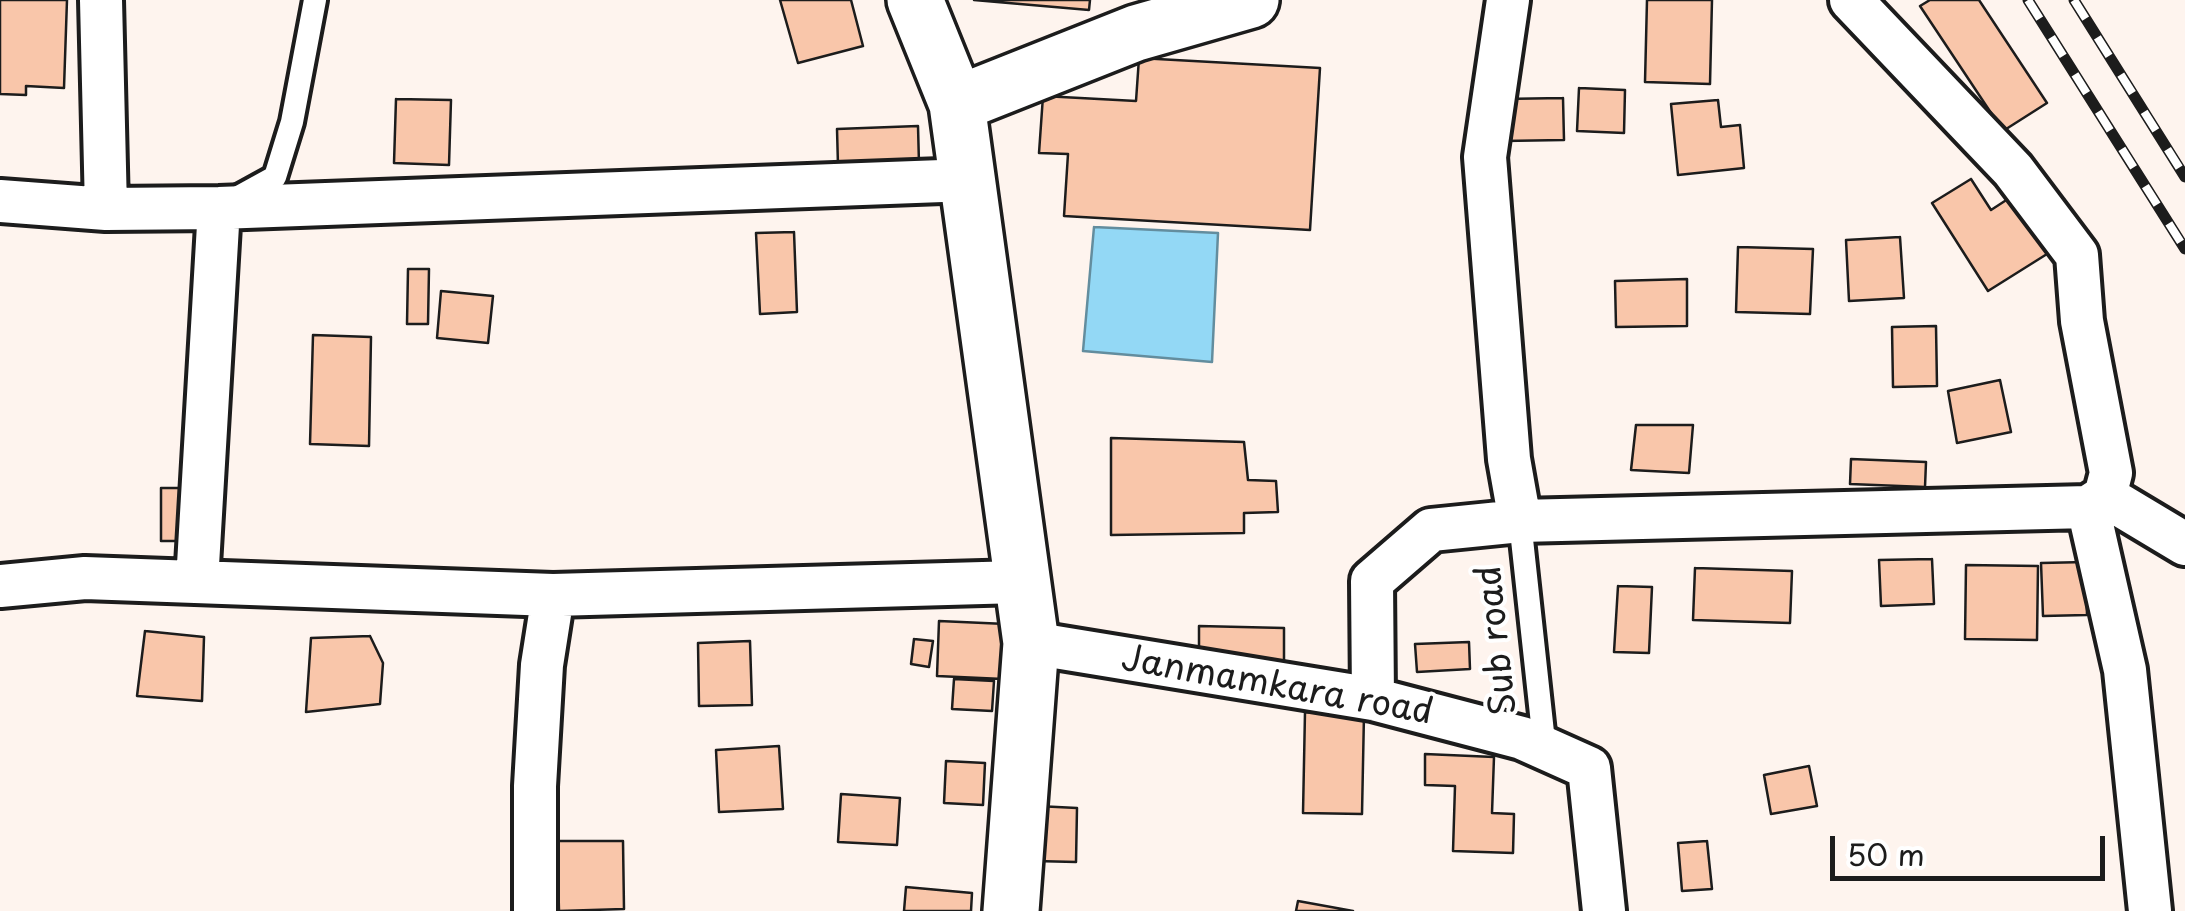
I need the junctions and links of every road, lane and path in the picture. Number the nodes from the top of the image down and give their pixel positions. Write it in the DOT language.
graph roads {
  1 [pos="102,0"];
  2 [pos="315,0"];
  3 [pos="915,0"];
  4 [pos="1251,0"];
  5 [pos="1508,0"];
  6 [pos="1851,0"];
  7 [pos="957,104"];
  8 [pos="969,180"];
  9 [pos="0,200"];
  10 [pos="219,208"];
  11 [pos="106,209"];
  12 [pos="2097,502"];
  13 [pos="1520,522"];
  14 [pos="2185,544"];
  15 [pos="197,582"];
  16 [pos="1019,582"];
  17 [pos="0,586"];
  18 [pos="553,595"];
  19 [pos="1031,643"];
  20 [pos="1373,699"];
  21 [pos="1533,744"];
  22 [pos="535,911"];
  23 [pos="1011,911"];
  24 [pos="1604,911"];
  25 [pos="2150,911"];
  1 -- 11 [label="street"];
  2 -- 10 [label="lane"];
  3 -- 7 [label="main road"];
  4 -- 7 [label="main road"];
  5 -- 13 [label="street"];
  6 -- 12 [label="street"];
  7 -- 8 [label="main road"];
  8 -- 10 [label="street"];
  8 -- 16 [label="main road"];
  9 -- 11 [label="street"];
  10 -- 11 [label="street"];
  10 -- 15 [label="street"];
  12 -- 13 [label="street"];
  12 -- 14 [label="street"];
  12 -- 25 [label="street"];
  13 -- 20 [label="street"];
  13 -- 21 [label="lane, Sub road"];
  15 -- 17 [label="street"];
  15 -- 18 [label="street"];
  16 -- 18 [label="street"];
  16 -- 19 [label="main road"];
  18 -- 22 [label="street"];
  19 -- 20 [label="street, Janmamkara road"];
  19 -- 23 [label="main road"];
  20 -- 21 [label="street, Janmamkara road"];
  21 -- 24 [label="street, Janmamkara road"];
}
